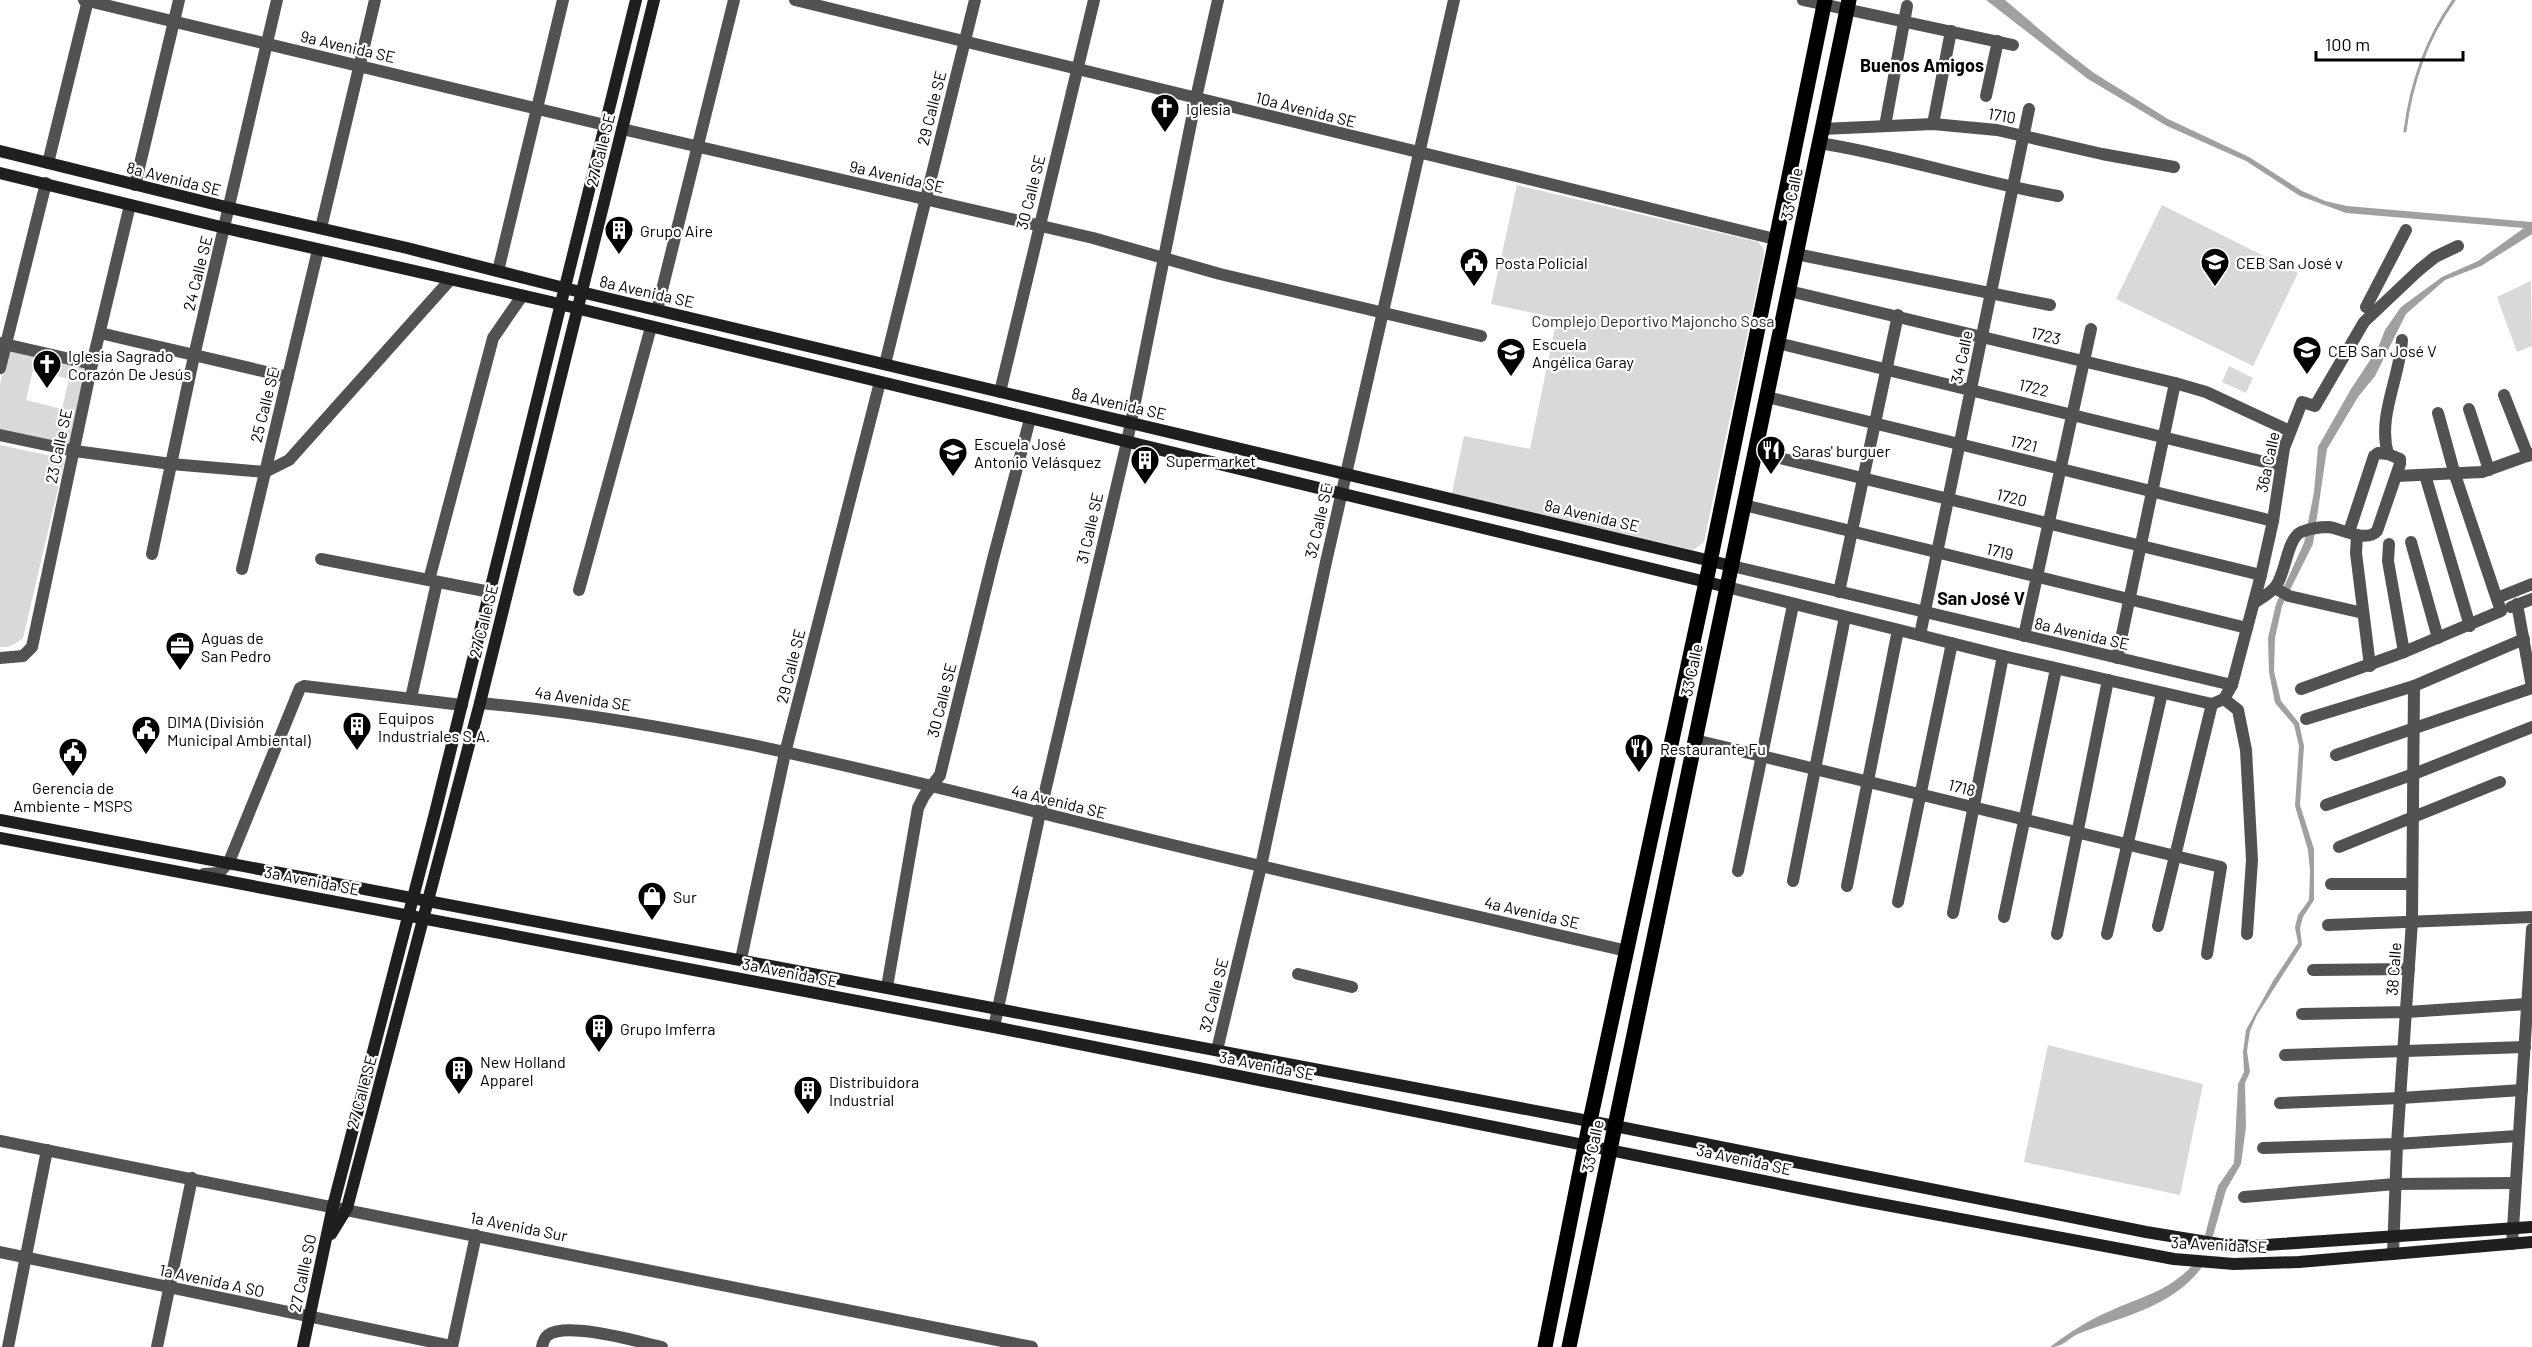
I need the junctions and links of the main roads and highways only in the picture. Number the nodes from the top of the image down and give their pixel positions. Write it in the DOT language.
graph roads {
  1 [pos="636,0"];
  2 [pos="654,0"];
  3 [pos="1825,2"];
  4 [pos="1848,5"];
  5 [pos="0,151"];
  6 [pos="0,173"];
  7 [pos="564,288"];
  8 [pos="581,292"];
  9 [pos="560,305"];
  10 [pos="577,309"];
  11 [pos="1710,560"];
  12 [pos="1732,566"];
  13 [pos="1706,582"];
  14 [pos="1727,587"];
  15 [pos="0,819"];
  16 [pos="0,838"];
  17 [pos="413,897"];
  18 [pos="429,900"];
  19 [pos="408,915"];
  20 [pos="425,918"];
  21 [pos="1590,1121"];
  22 [pos="1615,1126"];
  23 [pos="1585,1144"];
  24 [pos="1610,1148"];
  25 [pos="333,1206"];
  26 [pos="2532,1227"];
  27 [pos="2532,1242"];
  28 [pos="325,1244"];
  29 [pos="303,1347"];
  30 [pos="1545,1347"];
  31 [pos="1569,1347"];
  1 -- 7 [label="main road, 27 Calle SE"];
  2 -- 8 [label="main road, 27 Calle SE"];
  3 -- 11 [label="main road, 33 Calle"];
  4 -- 12 [label="main road, 33 Calle"];
  5 -- 7 [label="main road, 8a Avenida SE"];
  6 -- 9 [label="main road, 8a Avenida SE"];
  7 -- 8 [label="main road, 8a Avenida SE"];
  7 -- 9 [label="main road, 27 Calle SE"];
  8 -- 10 [label="main road, 27 Calle SE"];
  8 -- 11 [label="main road, 8a Avenida SE"];
  9 -- 10 [label="main road, 8a Avenida SE"];
  9 -- 17 [label="main road, 27 Calle SE"];
  10 -- 13 [label="main road, 8a Avenida SE"];
  10 -- 18 [label="main road, 27 Calle SE"];
  11 -- 12 [label="main road, 8a Avenida SE"];
  11 -- 13 [label="main road, 33 Calle"];
  12 -- 14 [label="main road, 33 Calle"];
  13 -- 14 [label="main road, 8a Avenida SE"];
  13 -- 21 [label="main road, 33 Calle"];
  14 -- 22 [label="main road, 33 Calle"];
  15 -- 17 [label="main road, 3a Avenida SE"];
  16 -- 19 [label="main road, 3a Avenida SE"];
  17 -- 18 [label="main road, 3a Avenida SE"];
  17 -- 19 [label="main road, 27 Calle SE"];
  18 -- 20 [label="main road, 27 Calle SE"];
  18 -- 21 [label="main road, 3a Avenida SE"];
  19 -- 20 [label="main road, 3a Avenida SE"];
  19 -- 25 [label="main road, 27 Calle SE"];
  20 -- 23 [label="main road, 3a Avenida SE"];
  20 -- 28 [label="main road, 27 Calle SE"];
  21 -- 22 [label="main road, 3a Avenida SE"];
  21 -- 23 [label="main road, 33 Calle"];
  22 -- 24 [label="main road, 33 Calle"];
  22 -- 26 [label="main road, 3a Avenida SE"];
  23 -- 24 [label="main road, 3a Avenida SE"];
  23 -- 30 [label="main road, 33 Calle"];
  24 -- 27 [label="main road, 3a Avenida SE"];
  24 -- 31 [label="main road, 33 Calle"];
  25 -- 28 [label="main road, 27 Callle SO"];
  28 -- 29 [label="main road, 27 Callle SO"];
}
